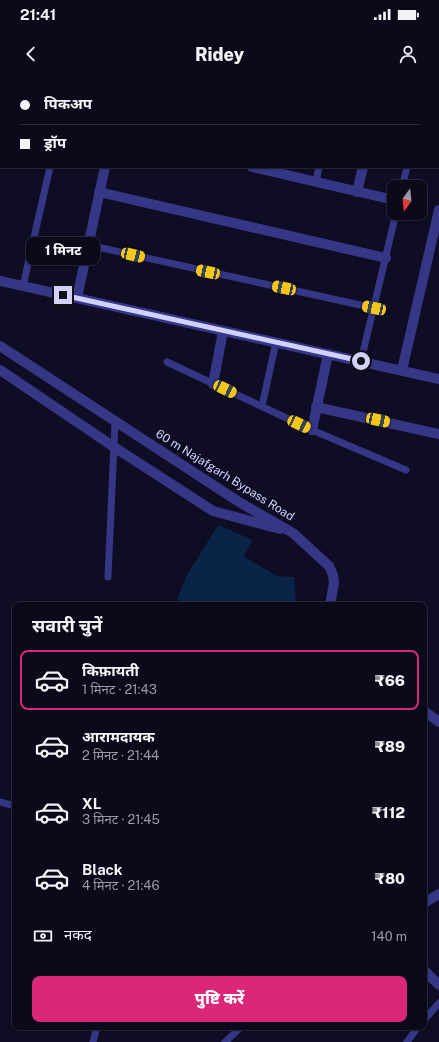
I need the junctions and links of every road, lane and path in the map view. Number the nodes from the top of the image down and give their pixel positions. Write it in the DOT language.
graph roads {
  1 [pos="50,168"];
  2 [pos="105,168"];
  3 [pos="260,168"];
  4 [pos="319,168"];
  5 [pos="363,168"];
  6 [pos="407,168"];
  7 [pos="275,170"];
  8 [pos="404,180"];
  9 [pos="316,182"];
  10 [pos="99,192"];
  11 [pos="357,192"];
  12 [pos="387,198"];
  13 [pos="439,210"];
  14 [pos="394,220"];
  15 [pos="88,245"];
  16 [pos="386,258"];
  17 [pos="0,281"];
  18 [pos="23,286"];
  19 [pos="77,298"];
  20 [pos="374,308"];
  21 [pos="223,331"];
  22 [pos="276,342"];
  23 [pos="0,346"];
  24 [pos="328,354"];
  25 [pos="361,361"];
  26 [pos="167,362"];
  27 [pos="0,370"];
  28 [pos="402,370"];
  29 [pos="439,378"];
  30 [pos="213,384"];
  31 [pos="262,406"];
  32 [pos="316,407"];
  33 [pos="115,422"];
  34 [pos="312,430"];
  35 [pos="439,434"];
  36 [pos="114,447"];
  37 [pos="406,470"];
  38 [pos="293,533"];
  39 [pos="108,577"];
  40 [pos="331,602"];
  41 [pos="427,713"];
  42 [pos="439,722"];
  43 [pos="0,802"];
  44 [pos="12,805"];
  45 [pos="439,894"];
  46 [pos="427,900"];
  47 [pos="427,973"];
  48 [pos="439,984"];
  49 [pos="439,1003"];
  50 [pos="427,1017"];
  51 [pos="96,1030"];
  52 [pos="238,1030"];
  53 [pos="416,1030"];
  54 [pos="93,1042"];
  55 [pos="225,1042"];
  56 [pos="406,1042"];
  1 -- 18 [label="lane"];
  2 -- 10 [label="street"];
  3 -- 7 [label="street"];
  4 -- 9 [label="lane"];
  5 -- 11 [label="street"];
  6 -- 8 [label="lane"];
  7 -- 9 [label="street"];
  9 -- 11 [label="street"];
  10 -- 15 [label="street"];
  10 -- 16 [label="street"];
  11 -- 12 [label="street"];
  13 -- 28 [label="street"];
  14 -- 16 [label="lane"];
  15 -- 19 [label="street"];
  15 -- 20 [label="lane"];
  16 -- 20 [label="lane"];
  17 -- 18 [label="street"];
  18 -- 19 [label="street"];
  19 -- 21 [label="street"];
  20 -- 25 [label="lane"];
  21 -- 22 [label="street"];
  21 -- 30 [label="street"];
  22 -- 24 [label="street"];
  22 -- 31 [label="lane"];
  23 -- 33 [label="street, 60 m Najafgarh Bypass Road"];
  24 -- 25 [label="street"];
  24 -- 32 [label="street"];
  25 -- 28 [label="street"];
  26 -- 30 [label="lane"];
  27 -- 36 [label="street, 60 m Najafgarh Bypass Road"];
  28 -- 29 [label="street"];
  30 -- 31 [label="lane"];
  31 -- 34 [label="lane"];
  32 -- 34 [label="street"];
  32 -- 35 [label="street"];
  33 -- 36 [label="lane"];
  33 -- 38 [label="street, 60 m Najafgarh Bypass Road"];
  34 -- 37 [label="lane"];
  36 -- 38 [label="street, 60 m Najafgarh Bypass Road"];
  36 -- 39 [label="lane"];
  38 -- 40 [label="street"];
  41 -- 42 [label="street"];
  43 -- 44 [label="lane"];
  45 -- 46 [label="street"];
  47 -- 48 [label="street"];
  49 -- 50 [label="lane"];
  51 -- 54 [label="lane"];
  52 -- 55 [label="lane"];
  53 -- 56 [label="lane"];
}
